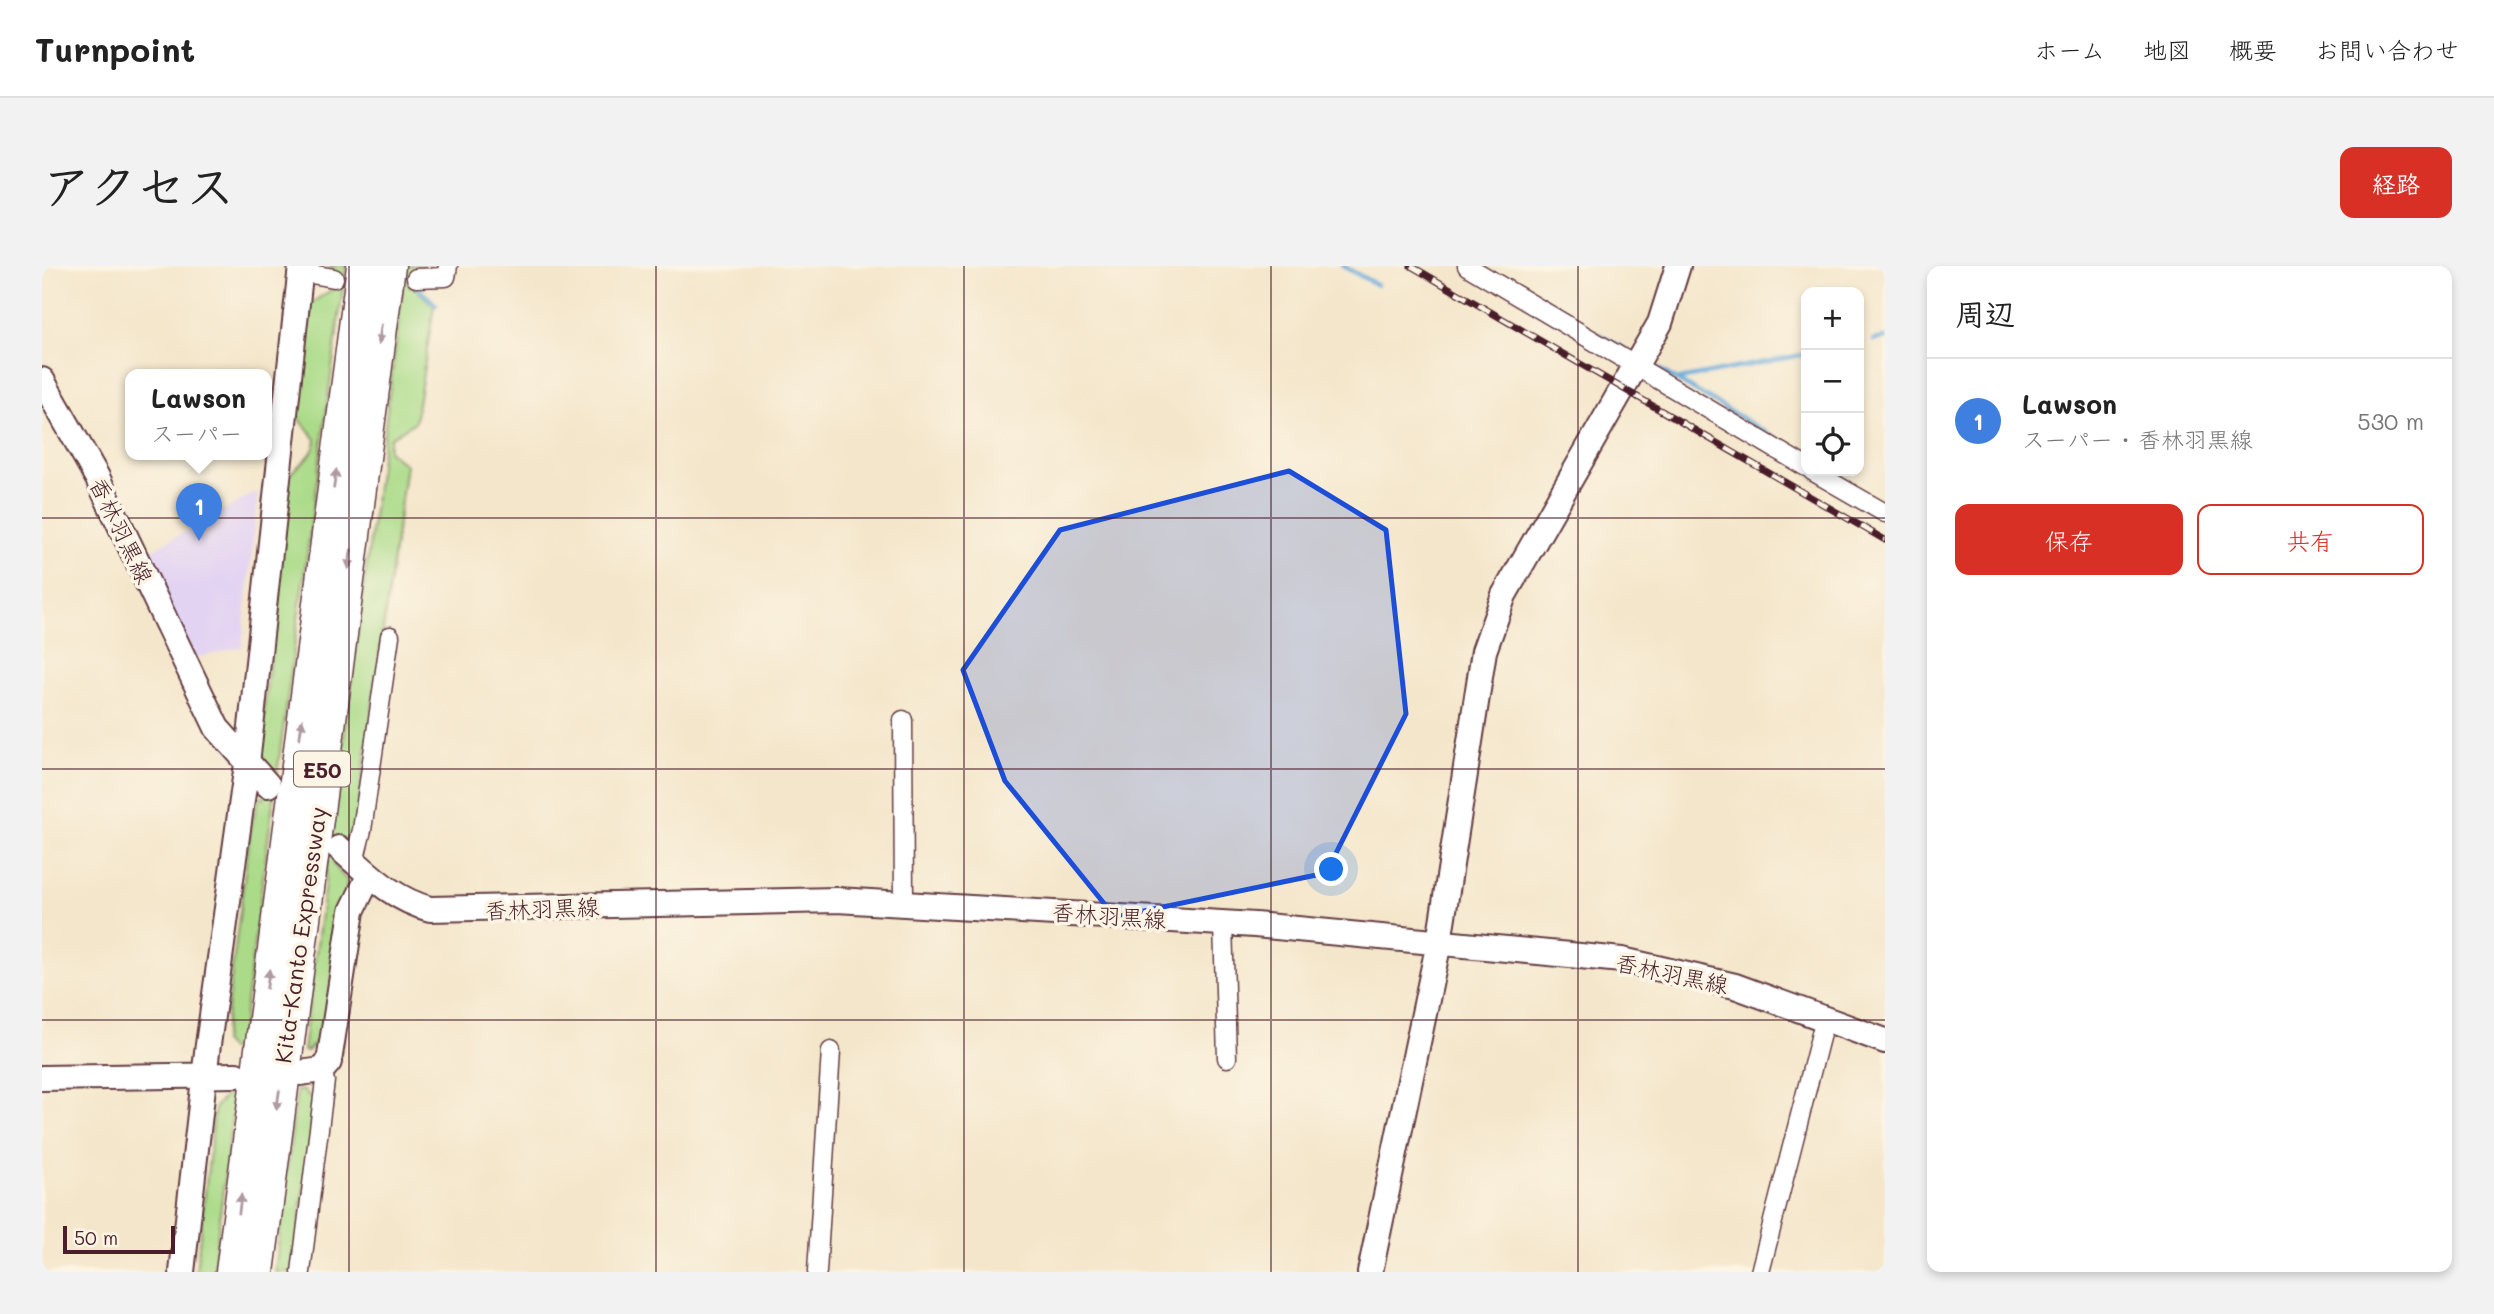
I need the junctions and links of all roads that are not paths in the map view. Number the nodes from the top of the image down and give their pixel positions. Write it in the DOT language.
graph roads {
  1 [pos="363,266"];
  2 [pos="448,266"];
  3 [pos="1467,266"];
  4 [pos="1678,266"];
  5 [pos="301,269"];
  6 [pos="403,272"];
  7 [pos="334,278"];
  8 [pos="1634,367"];
  9 [pos="42,380"];
  10 [pos="1801,464"];
  11 [pos="1821,476"];
  12 [pos="1885,513"];
  13 [pos="390,636"];
  14 [pos="903,720"];
  15 [pos="247,764"];
  16 [pos="268,785"];
  17 [pos="354,862"];
  18 [pos="904,902"];
  19 [pos="1223,923"];
  20 [pos="1439,942"];
  21 [pos="1825,1018"];
  22 [pos="1885,1041"];
  23 [pos="831,1051"];
  24 [pos="1227,1058"];
  25 [pos="311,1071"];
  26 [pos="205,1074"];
  27 [pos="236,1074"];
  28 [pos="42,1077"];
  29 [pos="182,1272"];
  30 [pos="232,1272"];
  31 [pos="258,1272"];
  32 [pos="301,1272"];
  33 [pos="817,1272"];
  34 [pos="1370,1272"];
  35 [pos="1760,1272"];
  30 -- 1 [label="highway, Kita-Kanto Expressway / E50, one-way"];
  2 -- 6 [label="street"];
  3 -- 8 [label="street"];
  4 -- 8 [label="street"];
  5 -- 7 [label="street"];
  5 -- 15 [label="street"];
  6 -- 31 [label="highway, Kita-Kanto Expressway / E50, one-way"];
  8 -- 10 [label="street"];
  8 -- 20 [label="street"];
  9 -- 15 [label="street, 香林羽黒線"];
  11 -- 12 [label="street"];
  13 -- 17 [label="street"];
  14 -- 18 [label="street"];
  15 -- 16 [label="street, 香林羽黒線"];
  15 -- 26 [label="street"];
  17 -- 18 [label="street, 香林羽黒線"];
  17 -- 25 [label="street"];
  18 -- 19 [label="street, 香林羽黒線"];
  19 -- 20 [label="street, 香林羽黒線"];
  19 -- 24 [label="street"];
  20 -- 21 [label="street, 香林羽黒線"];
  20 -- 34 [label="street"];
  21 -- 22 [label="street, 香林羽黒線"];
  21 -- 35 [label="street"];
  23 -- 33 [label="street"];
  25 -- 32 [label="street"];
  26 -- 27 [label="street"];
  26 -- 28 [label="street"];
  26 -- 29 [label="street"];
}
